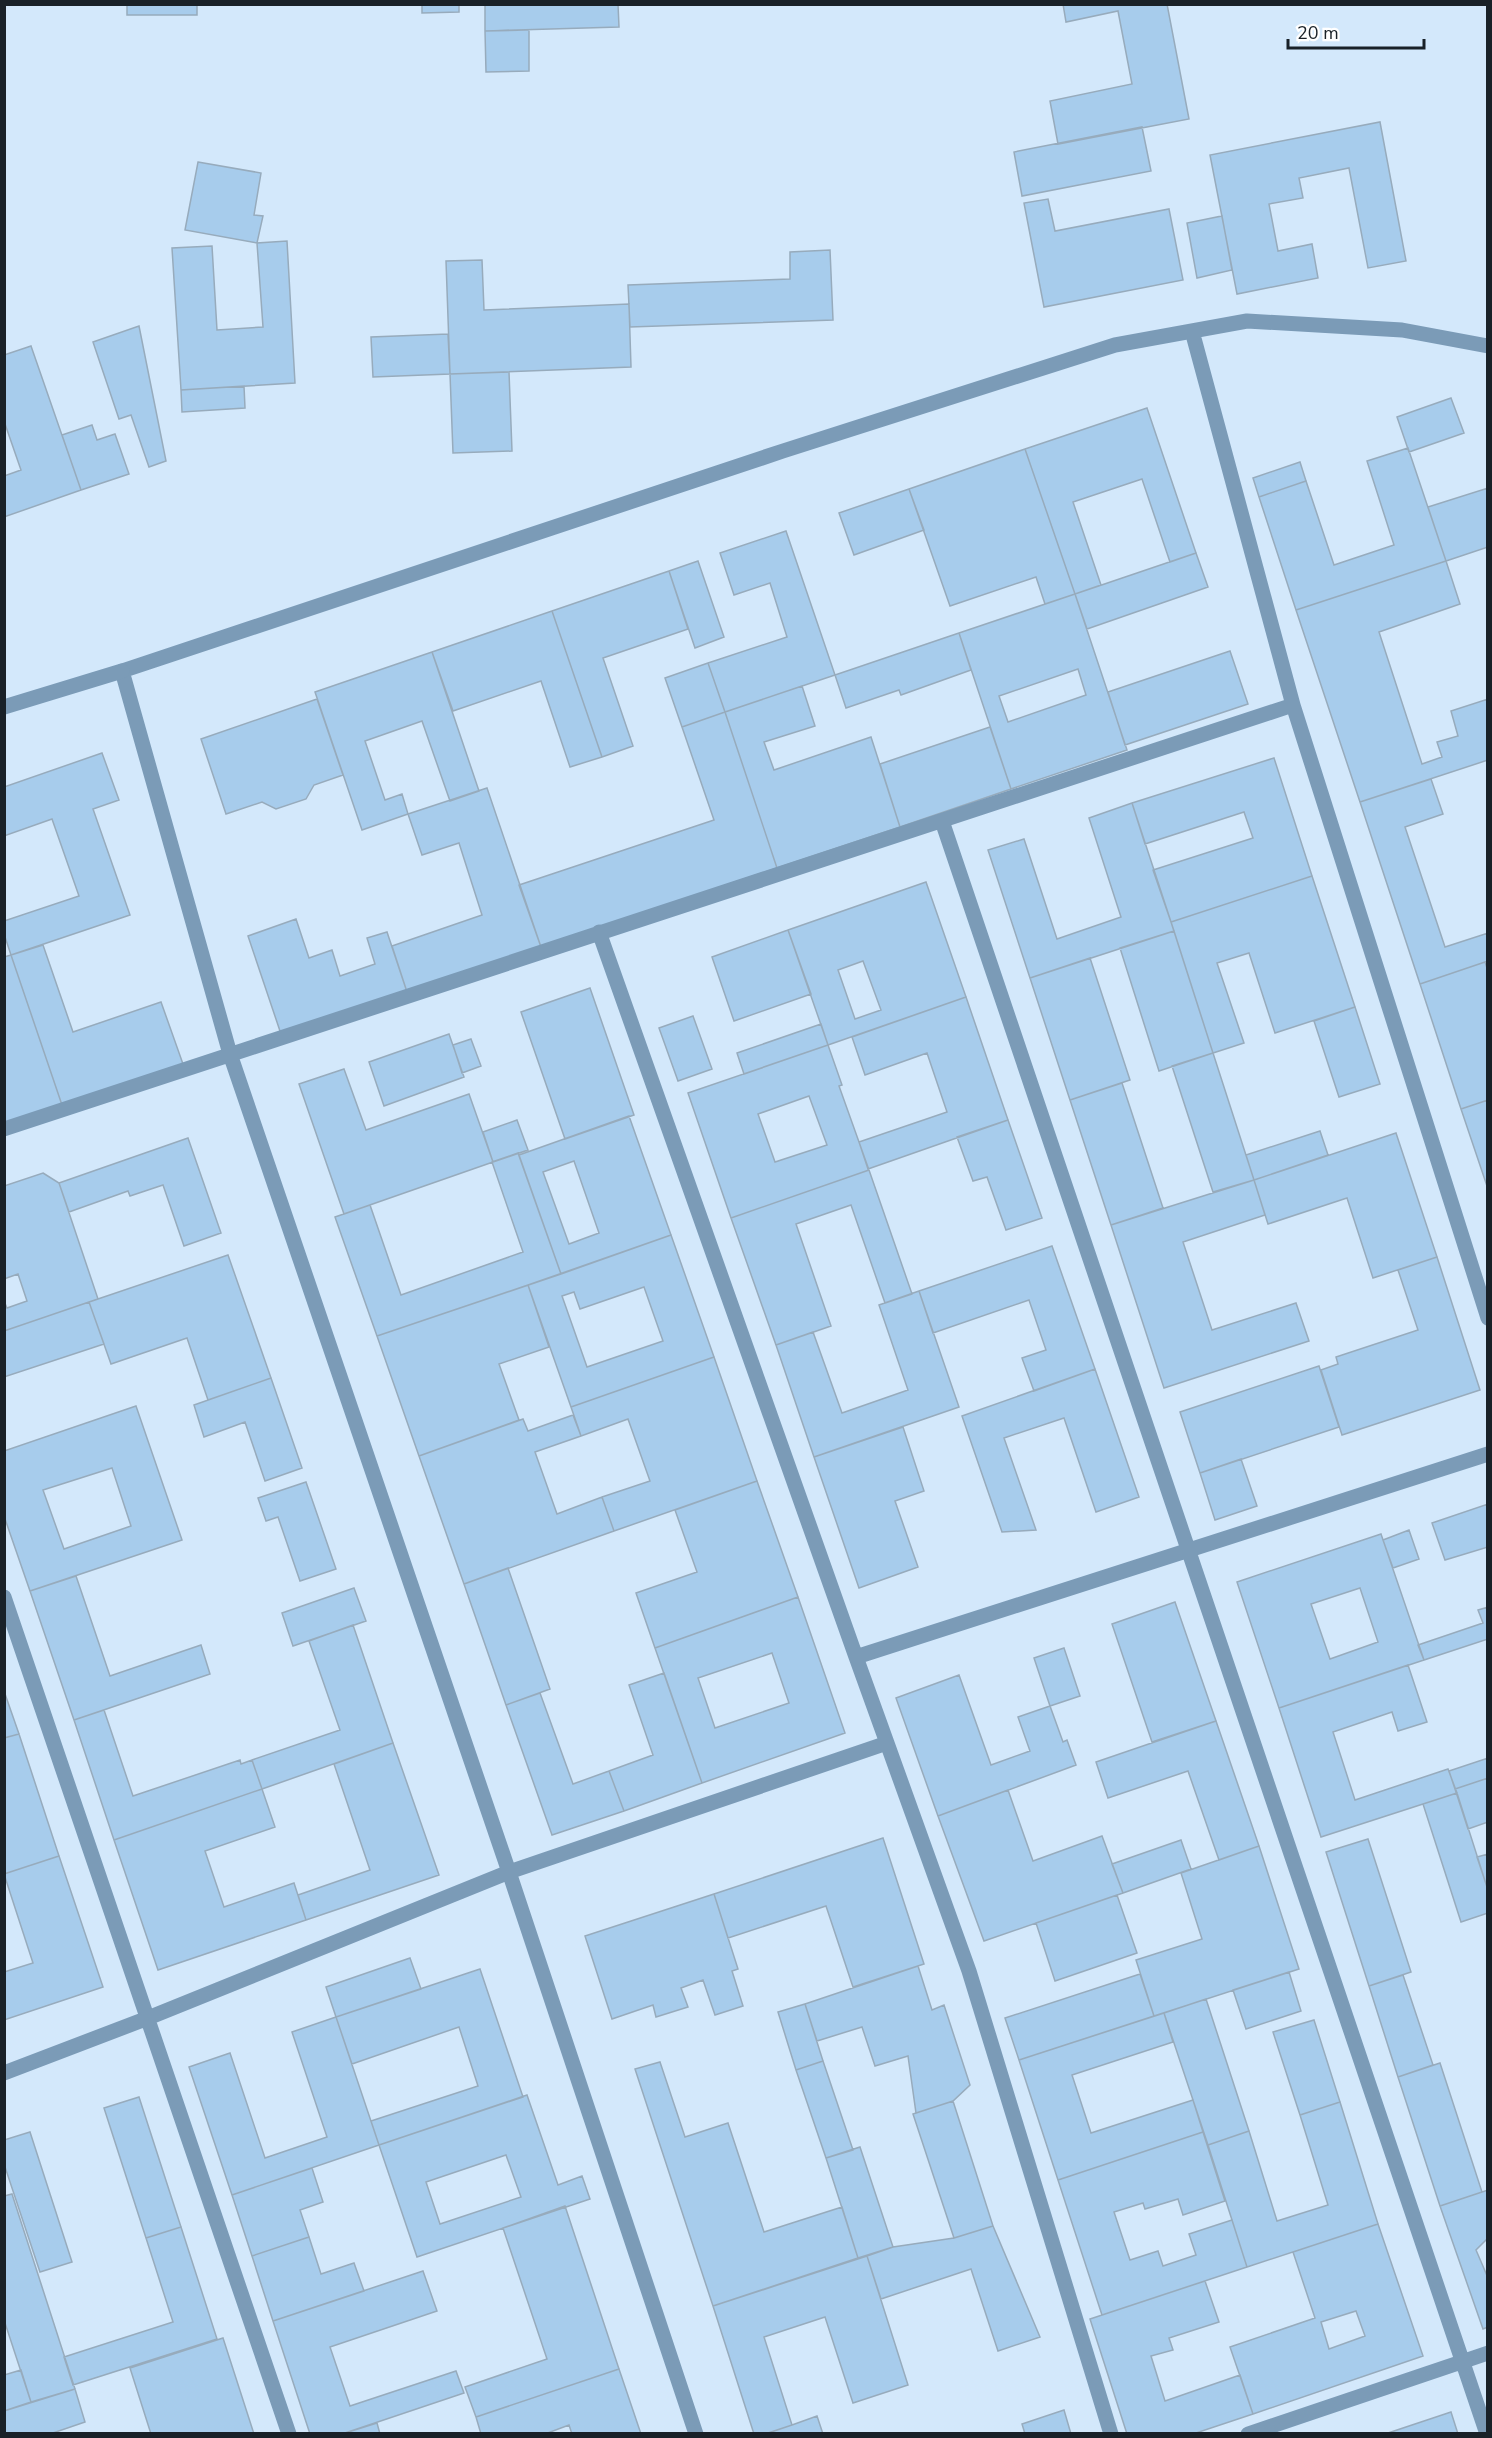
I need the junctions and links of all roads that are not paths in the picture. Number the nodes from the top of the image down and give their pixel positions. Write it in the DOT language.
graph roads {
  1 [pos="1192,332"];
  2 [pos="1488,346"];
  3 [pos="122,671"];
  4 [pos="1293,705"];
  5 [pos="4,707"];
  6 [pos="942,821"];
  7 [pos="599,932"];
  8 [pos="230,1054"];
  9 [pos="4,1129"];
  10 [pos="1488,1318"];
  11 [pos="1488,1454"];
  12 [pos="1188,1551"];
  13 [pos="4,1597"];
  14 [pos="856,1657"];
  15 [pos="887,1743"];
  16 [pos="509,1872"];
  17 [pos="148,2018"];
  18 [pos="4,2073"];
  19 [pos="1488,2353"];
  20 [pos="1463,2362"];
  21 [pos="289,2433"];
  22 [pos="696,2433"];
  23 [pos="1111,2433"];
  24 [pos="1248,2433"];
  25 [pos="1487,2433"];
  1 -- 2 [label="street"];
  1 -- 3 [label="street"];
  1 -- 4 [label="street"];
  3 -- 5 [label="street"];
  3 -- 8 [label="street"];
  4 -- 6 [label="street"];
  4 -- 10 [label="street"];
  6 -- 7 [label="street"];
  6 -- 12 [label="street"];
  7 -- 8 [label="street"];
  7 -- 14 [label="street"];
  8 -- 9 [label="street"];
  8 -- 16 [label="street"];
  11 -- 12 [label="street"];
  12 -- 14 [label="street"];
  12 -- 20 [label="street"];
  13 -- 17 [label="street"];
  14 -- 15 [label="street"];
  15 -- 16 [label="street"];
  15 -- 23 [label="street"];
  16 -- 17 [label="street"];
  16 -- 22 [label="street"];
  17 -- 18 [label="street"];
  17 -- 21 [label="street"];
  19 -- 20 [label="street"];
  20 -- 24 [label="street"];
  20 -- 25 [label="street"];
}
